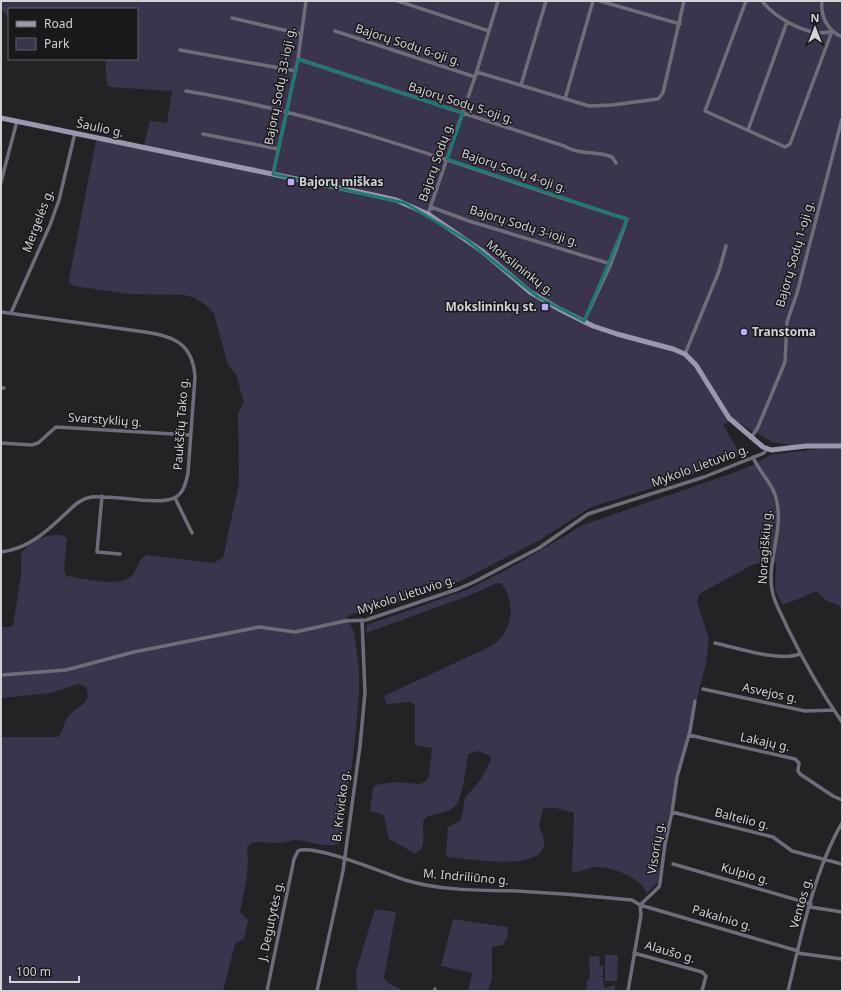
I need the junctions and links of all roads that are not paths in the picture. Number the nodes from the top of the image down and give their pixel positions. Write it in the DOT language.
graph roads {
  1 [pos="306,1"];
  2 [pos="398,1"];
  3 [pos="498,1"];
  4 [pos="546,1"];
  5 [pos="593,1"];
  6 [pos="600,1"];
  7 [pos="684,1"];
  8 [pos="746,1"];
  9 [pos="762,1"];
  10 [pos="822,1"];
  11 [pos="232,18"];
  12 [pos="787,22"];
  13 [pos="680,24"];
  14 [pos="335,31"];
  15 [pos="489,31"];
  16 [pos="832,31"];
  17 [pos="301,34"];
  18 [pos="842,37"];
  19 [pos="180,50"];
  20 [pos="298,59"];
  21 [pos="296,72"];
  22 [pos="477,72"];
  23 [pos="475,77"];
  24 [pos="520,85"];
  25 [pos="186,92"];
  26 [pos="565,99"];
  27 [pos="287,112"];
  28 [pos="463,114"];
  29 [pos="1,118"];
  30 [pos="842,119"];
  31 [pos="17,121"];
  32 [pos="748,130"];
  33 [pos="75,133"];
  34 [pos="202,134"];
  35 [pos="278,149"];
  36 [pos="195,158"];
  37 [pos="447,159"];
  38 [pos="616,163"];
  39 [pos="273,174"];
  40 [pos="1,182"];
  41 [pos="431,207"];
  42 [pos="428,214"];
  43 [pos="726,246"];
  44 [pos="611,264"];
  45 [pos="1,312"];
  46 [pos="11,313"];
  47 [pos="584,321"];
  48 [pos="685,354"];
  49 [pos="190,435"];
  50 [pos="751,438"];
  51 [pos="1,443"];
  52 [pos="842,446"];
  53 [pos="767,449"];
  54 [pos="753,457"];
  55 [pos="102,496"];
  56 [pos="175,498"];
  57 [pos="192,533"];
  58 [pos="1,552"];
  59 [pos="120,554"];
  60 [pos="362,621"];
  61 [pos="715,643"];
  62 [pos="800,654"];
  63 [pos="1,675"];
  64 [pos="703,689"];
  65 [pos="695,701"];
  66 [pos="834,710"];
  67 [pos="842,722"];
  68 [pos="689,735"];
  69 [pos="842,800"];
  70 [pos="672,812"];
  71 [pos="842,823"];
  72 [pos="296,854"];
  73 [pos="345,858"];
  74 [pos="825,859"];
  75 [pos="673,864"];
  76 [pos="842,864"];
  77 [pos="640,905"];
  78 [pos="811,906"];
  79 [pos="842,912"];
  80 [pos="634,952"];
  81 [pos="797,952"];
  82 [pos="842,959"];
  83 [pos="267,991"];
  84 [pos="317,991"];
  85 [pos="628,991"];
  86 [pos="702,991"];
  87 [pos="788,991"];
  1 -- 17 [label="street, Bajorų Sodų 33-ioji g."];
  2 -- 15 [label="street"];
  3 -- 15 [label="street, Bajorų Sodų g."];
  4 -- 24 [label="street"];
  5 -- 26 [label="street"];
  6 -- 13 [label="street"];
  7 -- 13 [label="street"];
  8 -- 32 [label="street"];
  9 -- 12 [label="street"];
  10 -- 16 [label="street"];
  11 -- 17 [label="street"];
  12 -- 16 [label="street"];
  12 -- 32 [label="street"];
  13 -- 26 [label="street"];
  14 -- 23 [label="street, Bajorų Sodų 6-oji g."];
  15 -- 22 [label="street, Bajorų Sodų g."];
  16 -- 18 [label="street"];
  16 -- 32 [label="street"];
  17 -- 20 [label="street, Bajorų Sodų 33-ioji g."];
  19 -- 21 [label="street"];
  20 -- 21 [label="street, Bajorų Sodų 33-ioji g."];
  20 -- 28 [label="street, Bajorų Sodų 5-oji g."];
  21 -- 27 [label="street, Bajorų Sodų 33-ioji g."];
  22 -- 23 [label="street, Bajorų Sodų g."];
  22 -- 24 [label="street"];
  23 -- 28 [label="street, Bajorų Sodų g."];
  24 -- 26 [label="street"];
  25 -- 27 [label="street, Bajorų Sodų 4-oji g."];
  27 -- 35 [label="street, Bajorų Sodų 33-ioji g."];
  27 -- 37 [label="street, Bajorų Sodų 4-oji g."];
  28 -- 37 [label="street, Bajorų Sodų g."];
  28 -- 38 [label="street, Bajorų Sodų 5-oji g."];
  29 -- 31 [label="street, Šaulio g."];
  30 -- 50 [label="street, Bajorų Sodų 1-oji g."];
  31 -- 33 [label="street, Šaulio g."];
  31 -- 40 [label="street"];
  33 -- 36 [label="street, Šaulio g."];
  33 -- 46 [label="street, Mergelės g."];
  34 -- 35 [label="street"];
  35 -- 39 [label="street, Bajorų Sodų 33-ioji g."];
  36 -- 39 [label="street, Mokslininkų g."];
  37 -- 41 [label="street, Bajorų Sodų g."];
  37 -- 44 [label="street, Bajorų Sodų 4-oji g."];
  39 -- 42 [label="street, Mokslininkų g."];
  41 -- 42 [label="street, Bajorų Sodų g."];
  41 -- 44 [label="street, Bajorų Sodų 3-ioji g."];
  42 -- 47 [label="street, Mokslininkų g."];
  43 -- 48 [label="street"];
  44 -- 47 [label="street, Bajorų Sodų 4-oji g."];
  45 -- 46 [label="street, Paukščių Tako g."];
  46 -- 49 [label="street, Paukščių Tako g."];
  47 -- 48 [label="street, Mokslininkų g."];
  48 -- 50 [label="street, Mokslininkų g."];
  49 -- 51 [label="street, Svarstyklių g."];
  49 -- 56 [label="street, Paukščių Tako g."];
  50 -- 53 [label="street, Mokslininkų g."];
  52 -- 53 [label="street"];
  53 -- 54 [label="street, Mykolo Lietuvio g."];
  54 -- 60 [label="street, Mykolo Lietuvio g."];
  54 -- 62 [label="street, Noragiškių g."];
  55 -- 56 [label="street"];
  55 -- 58 [label="street"];
  55 -- 59 [label="street"];
  56 -- 57 [label="street"];
  60 -- 63 [label="street, Mykolo Lietuvio g."];
  60 -- 73 [label="street, B. Krivicko g."];
  61 -- 62 [label="street"];
  62 -- 66 [label="street, Noragiškių g."];
  64 -- 66 [label="street, Asvejos g."];
  65 -- 68 [label="street, Visorių g."];
  66 -- 67 [label="street, Noragiškių g."];
  68 -- 69 [label="street, Lakajų g."];
  68 -- 70 [label="street, Visorių g."];
  70 -- 74 [label="street, Baltelio g."];
  70 -- 77 [label="street, Visorių g."];
  71 -- 74 [label="street, Ventos g."];
  72 -- 73 [label="street, M. Indriliūno g."];
  72 -- 83 [label="street, J. Degutytės g."];
  73 -- 77 [label="street, M. Indriliūno g."];
  73 -- 84 [label="street, B. Krivicko g."];
  74 -- 76 [label="street, Baltelio g."];
  74 -- 78 [label="street, Ventos g."];
  75 -- 78 [label="street, Kulpio g."];
  77 -- 80 [label="street"];
  77 -- 81 [label="street, Pakalnio g."];
  78 -- 79 [label="street, Kulpio g."];
  78 -- 81 [label="street, Ventos g."];
  80 -- 85 [label="street"];
  80 -- 86 [label="street, Alaušo g."];
  81 -- 82 [label="street, Pakalnio g."];
  81 -- 87 [label="street, Ventos g."];
}
